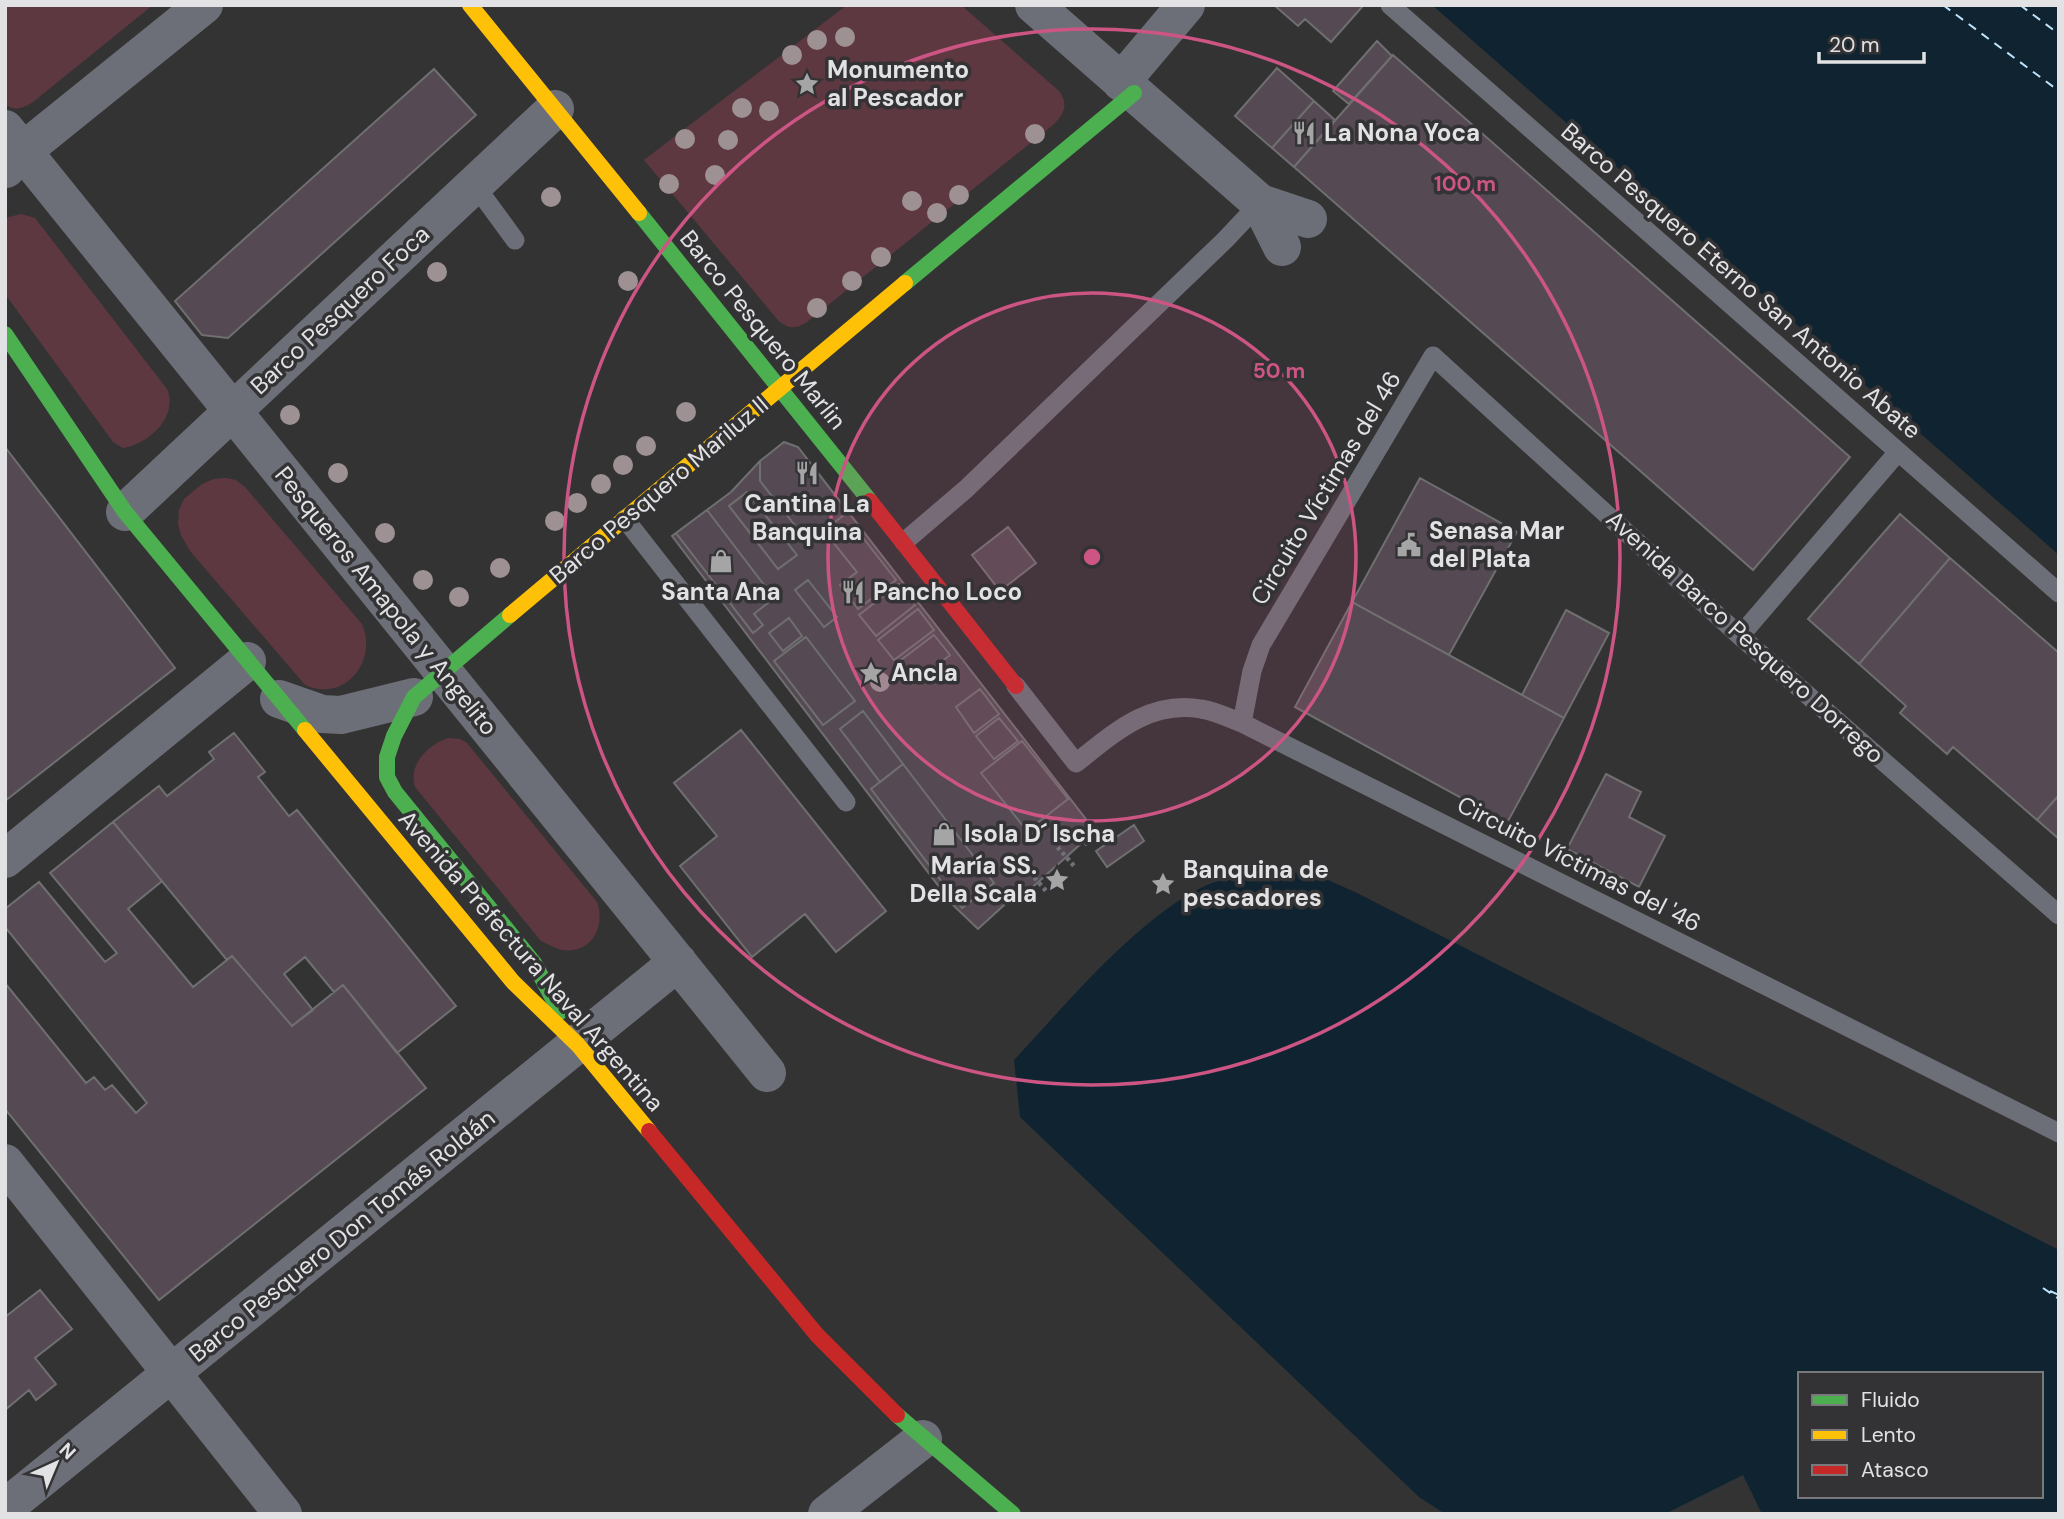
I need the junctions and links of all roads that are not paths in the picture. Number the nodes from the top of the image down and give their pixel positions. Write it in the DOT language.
graph roads {
  1 [pos="204,5"];
  2 [pos="470,5"];
  3 [pos="1034,5"];
  4 [pos="1186,5"];
  5 [pos="1390,5"];
  6 [pos="1127,88"];
  7 [pos="555,108"];
  8 [pos="11,150"];
  9 [pos="474,184"];
  10 [pos="1259,203"];
  11 [pos="1308,219"];
  12 [pos="515,240"];
  13 [pos="1282,247"];
  14 [pos="5,334"];
  15 [pos="1433,356"];
  16 [pos="780,386"];
  17 [pos="232,411"];
  18 [pos="1898,452"];
  19 [pos="125,512"];
  20 [pos="625,519"];
  21 [pos="904,542"];
  22 [pos="2059,593"];
  23 [pos="1740,636"];
  24 [pos="247,661"];
  25 [pos="444,673"];
  26 [pos="1016,686"];
  27 [pos="414,697"];
  28 [pos="279,699"];
  29 [pos="1242,723"];
  30 [pos="846,802"];
  31 [pos="5,859"];
  32 [pos="2059,915"];
  33 [pos="678,962"];
  34 [pos="578,1045"];
  35 [pos="767,1073"];
  36 [pos="2059,1133"];
  37 [pos="5,1163"];
  38 [pos="172,1373"];
  39 [pos="923,1439"];
  40 [pos="5,1508"];
  41 [pos="283,1514"];
  42 [pos="827,1514"];
  43 [pos="1013,1514"];
  1 -- 8 [label="street"];
  2 -- 7 [label="street, Barco Pesquero Marlin"];
  3 -- 6 [label="street"];
  4 -- 6 [label="street, Barco Pesquero Mariluz II"];
  5 -- 18 [label="lane, Barco Pesquero Eterno San Antonio Abate"];
  6 -- 10 [label="street"];
  6 -- 16 [label="street, Barco Pesquero Mariluz II"];
  7 -- 9 [label="street, Barco Pesquero Foca"];
  7 -- 16 [label="street, Barco Pesquero Marlin"];
  8 -- 17 [label="street, Pesqueros Amapola y Angelito"];
  9 -- 12 [label="lane"];
  9 -- 17 [label="street, Barco Pesquero Foca"];
  10 -- 11 [label="street"];
  10 -- 13 [label="street"];
  10 -- 21 [label="lane"];
  14 -- 19 [label="street, Avenida Prefectura Naval Argentina"];
  15 -- 23 [label="lane, Avenida Barco Pesquero Dorrego"];
  15 -- 29 [label="lane, Circuito Víctimas del 46"];
  16 -- 20 [label="street, Barco Pesquero Mariluz II"];
  16 -- 21 [label="street, Barco Pesquero Marlin"];
  17 -- 19 [label="street, Barco Pesquero Foca"];
  17 -- 25 [label="street, Pesqueros Amapola y Angelito"];
  18 -- 22 [label="lane, Barco Pesquero Eterno San Antonio Abate"];
  18 -- 23 [label="lane"];
  19 -- 24 [label="street, Avenida Prefectura Naval Argentina"];
  20 -- 25 [label="street, Barco Pesquero Mariluz II"];
  20 -- 30 [label="lane"];
  21 -- 26 [label="street, Barco Pesquero Marlin"];
  23 -- 32 [label="lane, Avenida Barco Pesquero Dorrego"];
  24 -- 28 [label="street, Avenida Prefectura Naval Argentina"];
  24 -- 31 [label="street"];
  25 -- 27 [label="street, Barco Pesquero Mariluz II"];
  25 -- 33 [label="street, Pesqueros Amapola y Angelito"];
  26 -- 29 [label="lane, Circuito Víctimas del '46"];
  27 -- 28 [label="street"];
  27 -- 34 [label="street"];
  28 -- 34 [label="street, Avenida Prefectura Naval Argentina"];
  29 -- 36 [label="lane, Circuito Víctimas del '46"];
  33 -- 34 [label="street, Barco Pesquero Don Tomás Roldán"];
  33 -- 35 [label="street, Pesqueros Amapola y Angelito"];
  34 -- 38 [label="street, Barco Pesquero Don Tomás Roldán"];
  34 -- 39 [label="street, Avenida Prefectura Naval Argentina"];
  37 -- 38 [label="street"];
  38 -- 40 [label="street, Barco Pesquero Don Tomás Roldán"];
  38 -- 41 [label="street"];
  39 -- 42 [label="street"];
  39 -- 43 [label="street, Avenida Prefectura Naval Argentina"];
}
